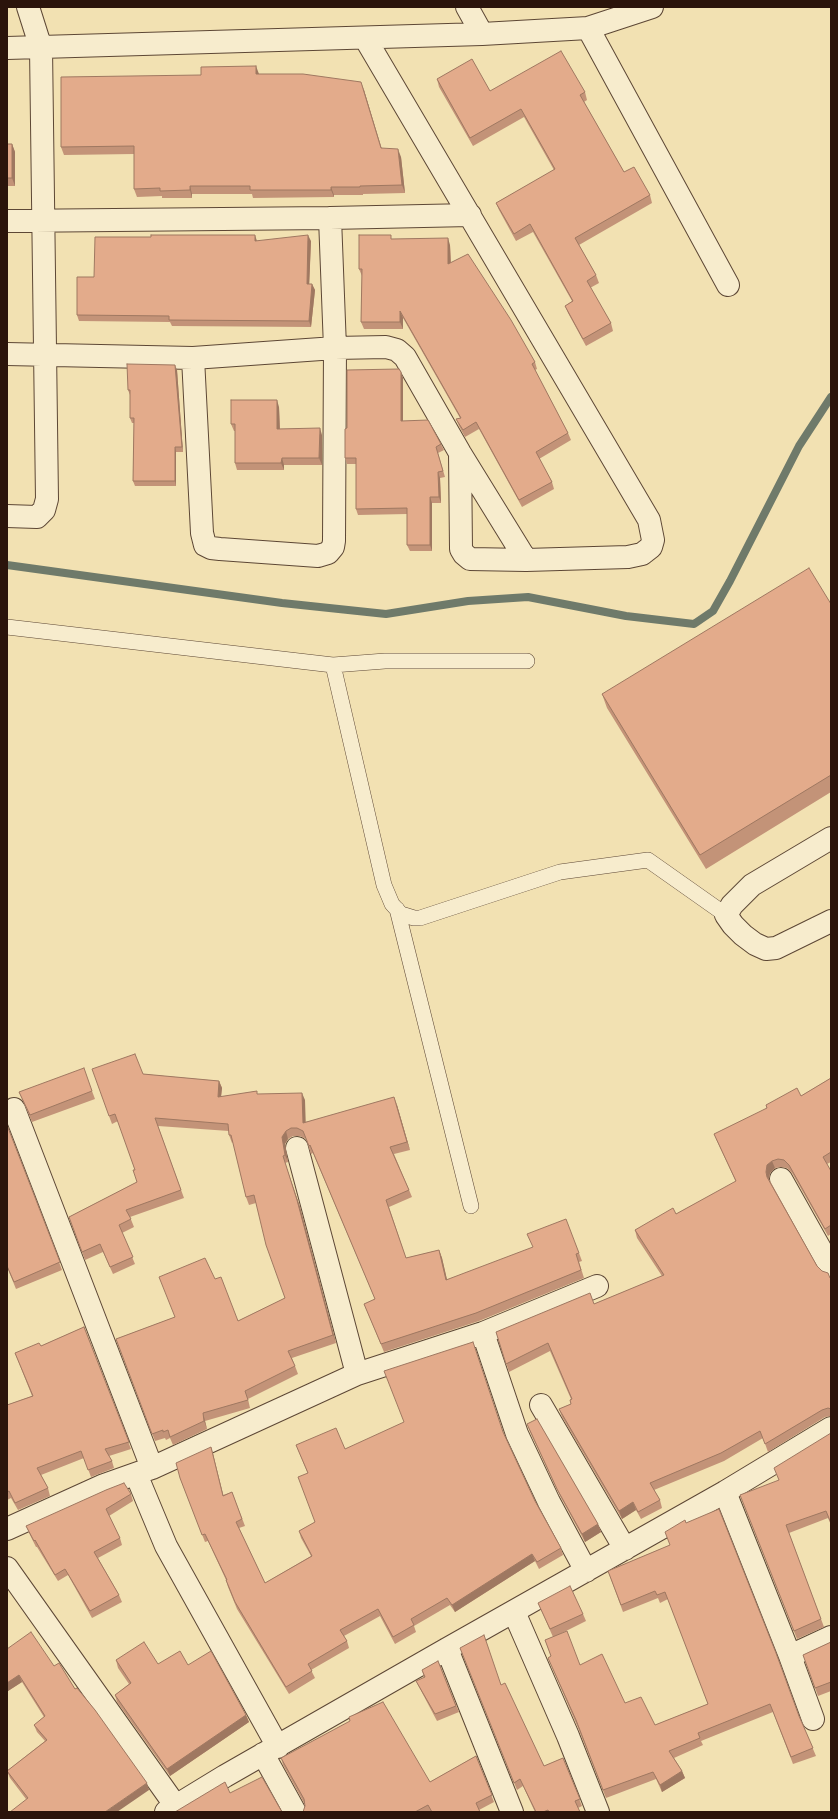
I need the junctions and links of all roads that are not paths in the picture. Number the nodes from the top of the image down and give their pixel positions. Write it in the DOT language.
graph roads {
  1 [pos="28,7"];
  2 [pos="467,7"];
  3 [pos="652,7"];
  4 [pos="588,28"];
  5 [pos="482,34"];
  6 [pos="365,38"];
  7 [pos="7,48"];
  8 [pos="41,48"];
  9 [pos="470,215"];
  10 [pos="330,218"];
  11 [pos="44,220"];
  12 [pos="7,221"];
  13 [pos="728,285"];
  14 [pos="335,348"];
  15 [pos="7,354"];
  16 [pos="46,354"];
  17 [pos="193,358"];
  18 [pos="460,453"];
  19 [pos="7,516"];
  20 [pos="526,560"];
  21 [pos="7,627"];
  22 [pos="527,660"];
  23 [pos="334,665"];
  24 [pos="831,838"];
  25 [pos="397,909"];
  26 [pos="726,916"];
  27 [pos="831,921"];
  28 [pos="14,1109"];
  29 [pos="298,1148"];
  30 [pos="781,1179"];
  31 [pos="471,1206"];
  32 [pos="831,1268"];
  33 [pos="597,1286"];
  34 [pos="483,1333"];
  35 [pos="357,1374"];
  36 [pos="541,1405"];
  37 [pos="831,1428"];
  38 [pos="144,1471"];
  39 [pos="725,1492"];
  40 [pos="7,1529"];
  41 [pos="625,1549"];
  42 [pos="7,1568"];
  43 [pos="586,1571"];
  44 [pos="514,1612"];
  45 [pos="831,1637"];
  46 [pos="447,1649"];
  47 [pos="790,1656"];
  48 [pos="813,1719"];
  49 [pos="270,1751"];
  50 [pos="171,1809"];
  51 [pos="295,1812"];
  52 [pos="512,1812"];
  53 [pos="598,1812"];
  1 -- 8 [label="street"];
  2 -- 5 [label="street"];
  3 -- 4 [label="street"];
  4 -- 5 [label="street"];
  4 -- 13 [label="street"];
  5 -- 6 [label="street"];
  6 -- 8 [label="street"];
  6 -- 9 [label="street"];
  7 -- 8 [label="street"];
  8 -- 11 [label="street"];
  9 -- 10 [label="street"];
  9 -- 20 [label="street"];
  10 -- 11 [label="street"];
  10 -- 14 [label="street"];
  11 -- 12 [label="street"];
  11 -- 16 [label="street"];
  14 -- 17 [label="street"];
  14 -- 17 [label="street"];
  14 -- 18 [label="street"];
  15 -- 16 [label="street"];
  16 -- 17 [label="street"];
  16 -- 19 [label="street"];
  18 -- 20 [label="street"];
  18 -- 20 [label="street"];
  21 -- 23 [label="lane"];
  22 -- 23 [label="lane"];
  23 -- 25 [label="lane"];
  24 -- 26 [label="street"];
  25 -- 26 [label="lane"];
  25 -- 31 [label="lane"];
  26 -- 27 [label="street"];
  28 -- 38 [label="street"];
  29 -- 35 [label="street"];
  30 -- 32 [label="street"];
  33 -- 34 [label="street"];
  34 -- 35 [label="street"];
  34 -- 43 [label="street"];
  35 -- 38 [label="street"];
  36 -- 41 [label="street"];
  37 -- 39 [label="street"];
  38 -- 40 [label="street"];
  38 -- 49 [label="street"];
  39 -- 41 [label="street"];
  39 -- 47 [label="street"];
  41 -- 43 [label="street"];
  42 -- 50 [label="street"];
  43 -- 44 [label="street"];
  44 -- 46 [label="street"];
  44 -- 53 [label="street"];
  45 -- 47 [label="street"];
  46 -- 49 [label="street"];
  46 -- 52 [label="street"];
  47 -- 48 [label="street"];
  49 -- 50 [label="street"];
  49 -- 51 [label="street"];
}
